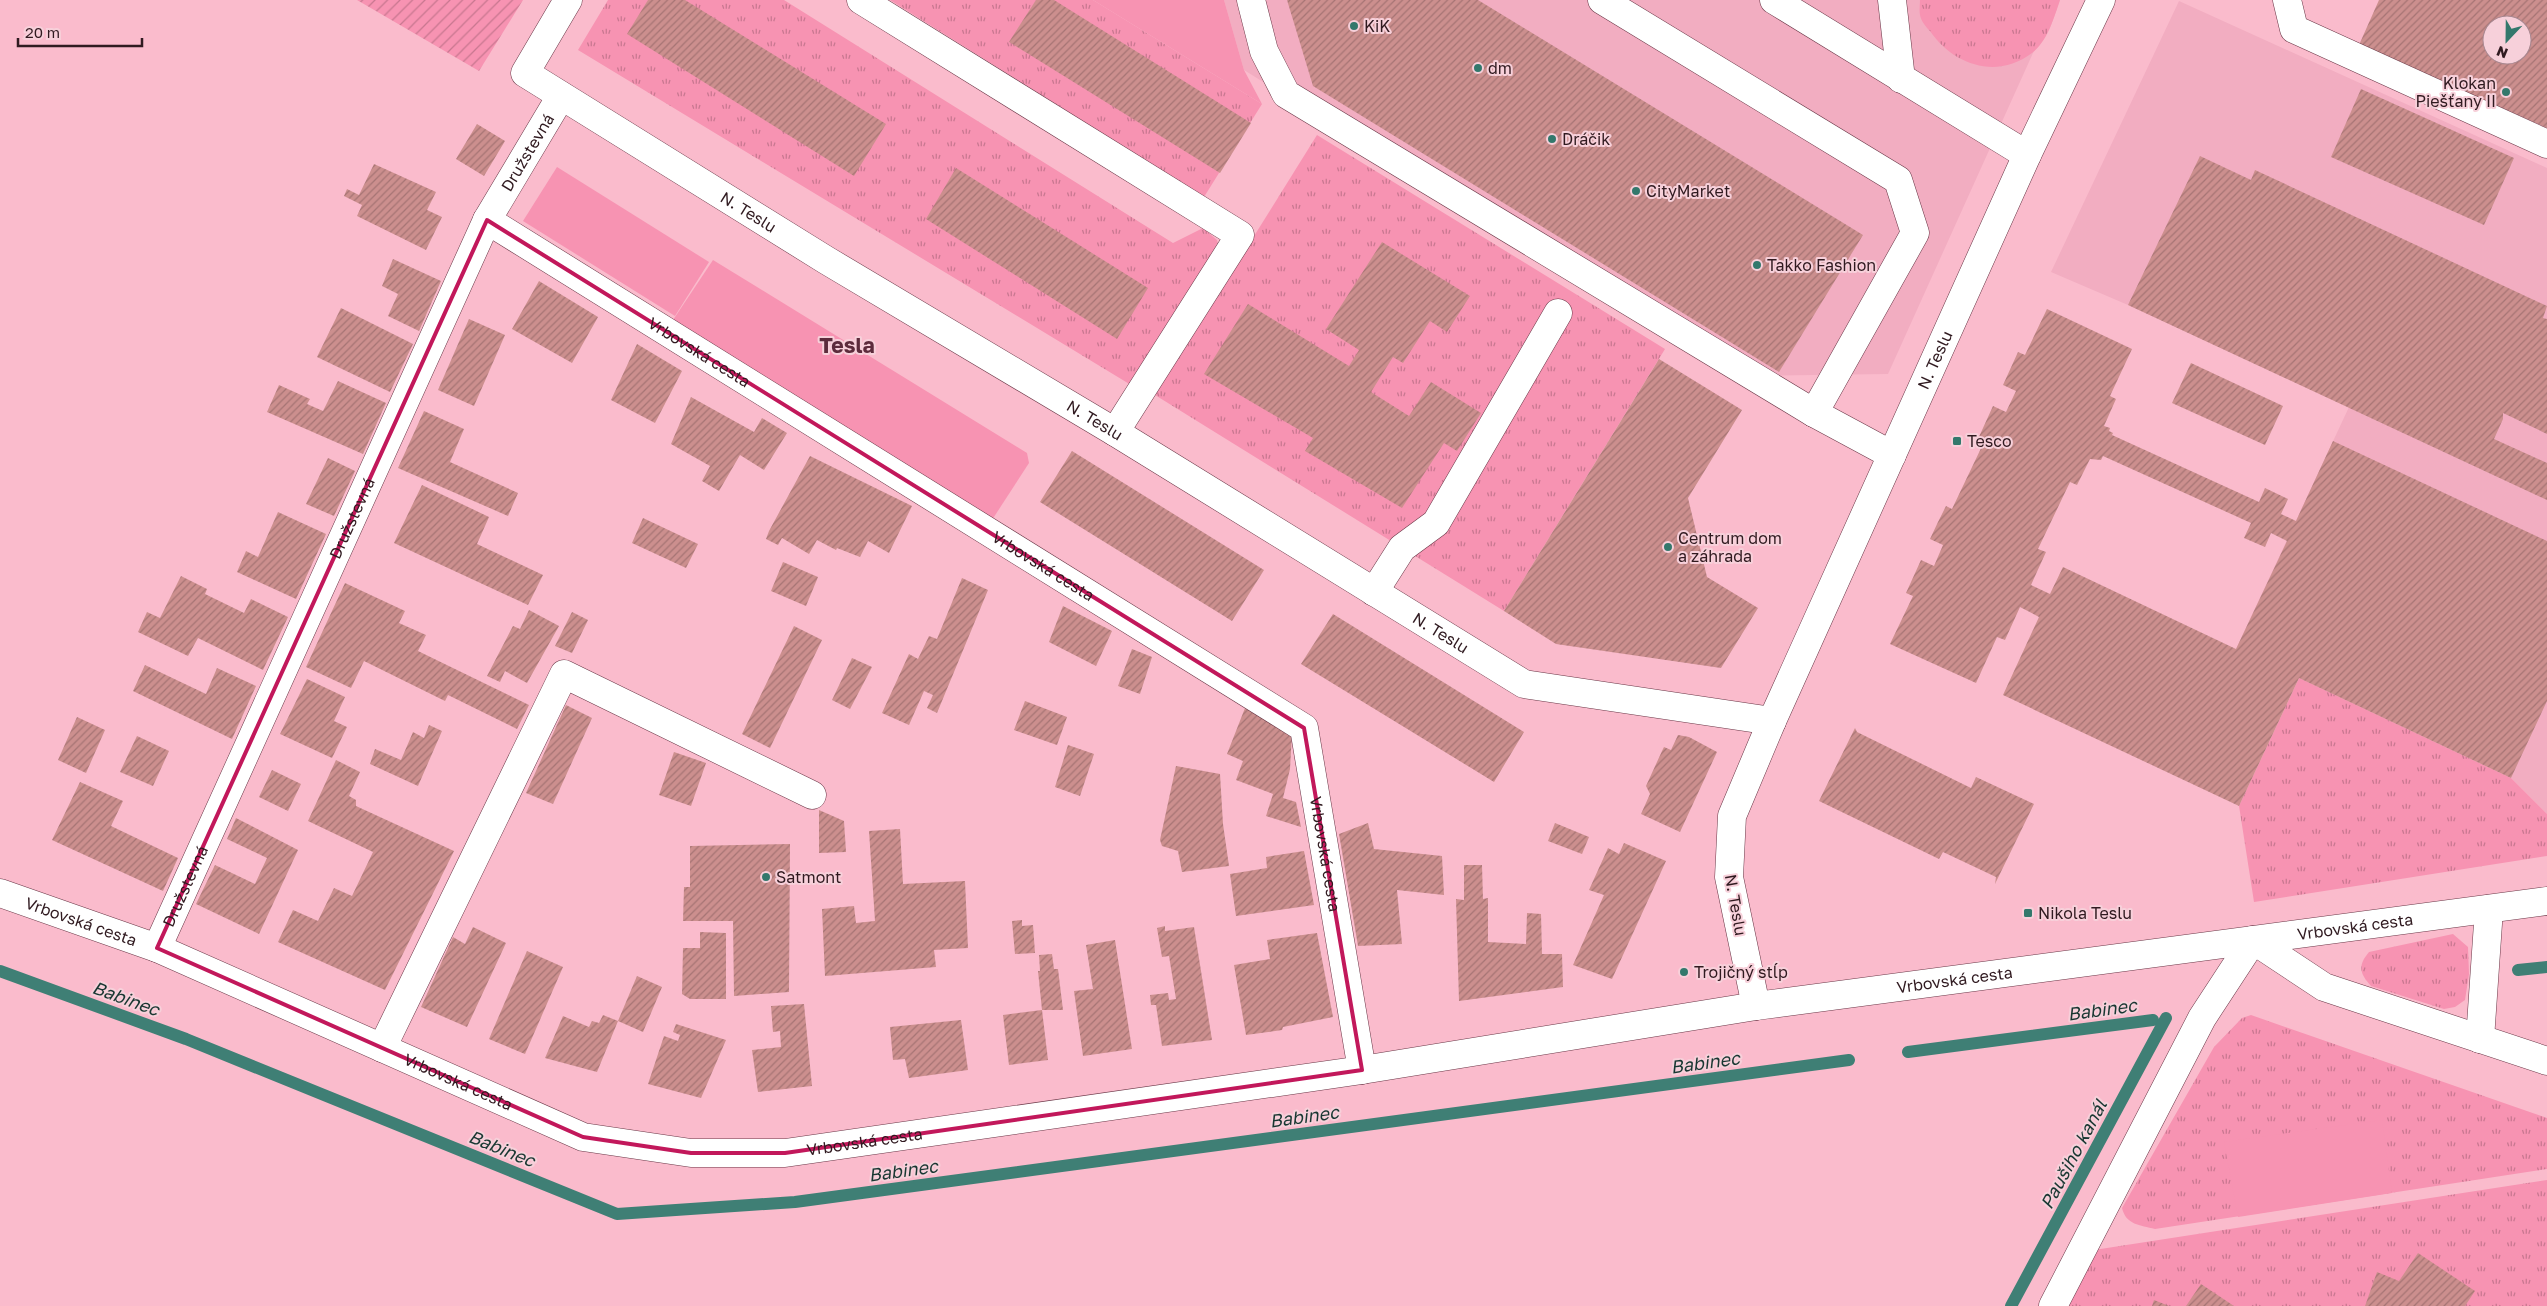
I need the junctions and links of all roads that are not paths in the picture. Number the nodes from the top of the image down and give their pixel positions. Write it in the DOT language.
graph roads {
  1 [pos="568,0"];
  2 [pos="861,0"];
  3 [pos="1251,0"];
  4 [pos="1602,0"];
  5 [pos="1774,0"];
  6 [pos="1892,0"];
  7 [pos="2101,0"];
  8 [pos="2287,0"];
  9 [pos="1902,79"];
  10 [pos="562,96"];
  11 [pos="2547,144"];
  12 [pos="2027,155"];
  13 [pos="487,220"];
  14 [pos="1558,313"];
  15 [pos="1814,413"];
  16 [pos="1115,432"];
  17 [pos="1892,455"];
  18 [pos="1374,592"];
  19 [pos="1772,721"];
  20 [pos="812,795"];
  21 [pos="0,893"];
  22 [pos="2547,901"];
  23 [pos="2490,909"];
  24 [pos="2253,940"];
  25 [pos="157,948"];
  26 [pos="1756,1006"];
  27 [pos="2480,1038"];
  28 [pos="382,1048"];
  29 [pos="2547,1061"];
  30 [pos="1362,1070"];
  31 [pos="2052,1306"];
  1 -- 10 [label="street, N. Teslu"];
  2 -- 16 [label="street"];
  3 -- 15 [label="street"];
  4 -- 15 [label="street"];
  5 -- 9 [label="street"];
  6 -- 9 [label="street"];
  7 -- 12 [label="street, N. Teslu"];
  8 -- 11 [label="street"];
  9 -- 12 [label="street"];
  10 -- 13 [label="street, Družstevná"];
  10 -- 16 [label="street, N. Teslu"];
  12 -- 17 [label="street, N. Teslu"];
  13 -- 25 [label="street, Družstevná"];
  13 -- 30 [label="street, Vrbovská cesta"];
  14 -- 18 [label="street"];
  15 -- 17 [label="street"];
  16 -- 18 [label="street, N. Teslu"];
  17 -- 19 [label="street, N. Teslu"];
  18 -- 19 [label="street, N. Teslu"];
  19 -- 26 [label="street, N. Teslu"];
  20 -- 28 [label="street, Vrbovská cesta"];
  21 -- 25 [label="street, Vrbovská cesta"];
  22 -- 23 [label="street, Vrbovská cesta"];
  23 -- 24 [label="street, Vrbovská cesta"];
  23 -- 27 [label="street"];
  24 -- 26 [label="street, Vrbovská cesta"];
  24 -- 27 [label="street"];
  24 -- 31 [label="street"];
  25 -- 28 [label="street, Vrbovská cesta"];
  26 -- 30 [label="street, Vrbovská cesta"];
  27 -- 29 [label="street"];
  28 -- 30 [label="street, Vrbovská cesta"];
}
